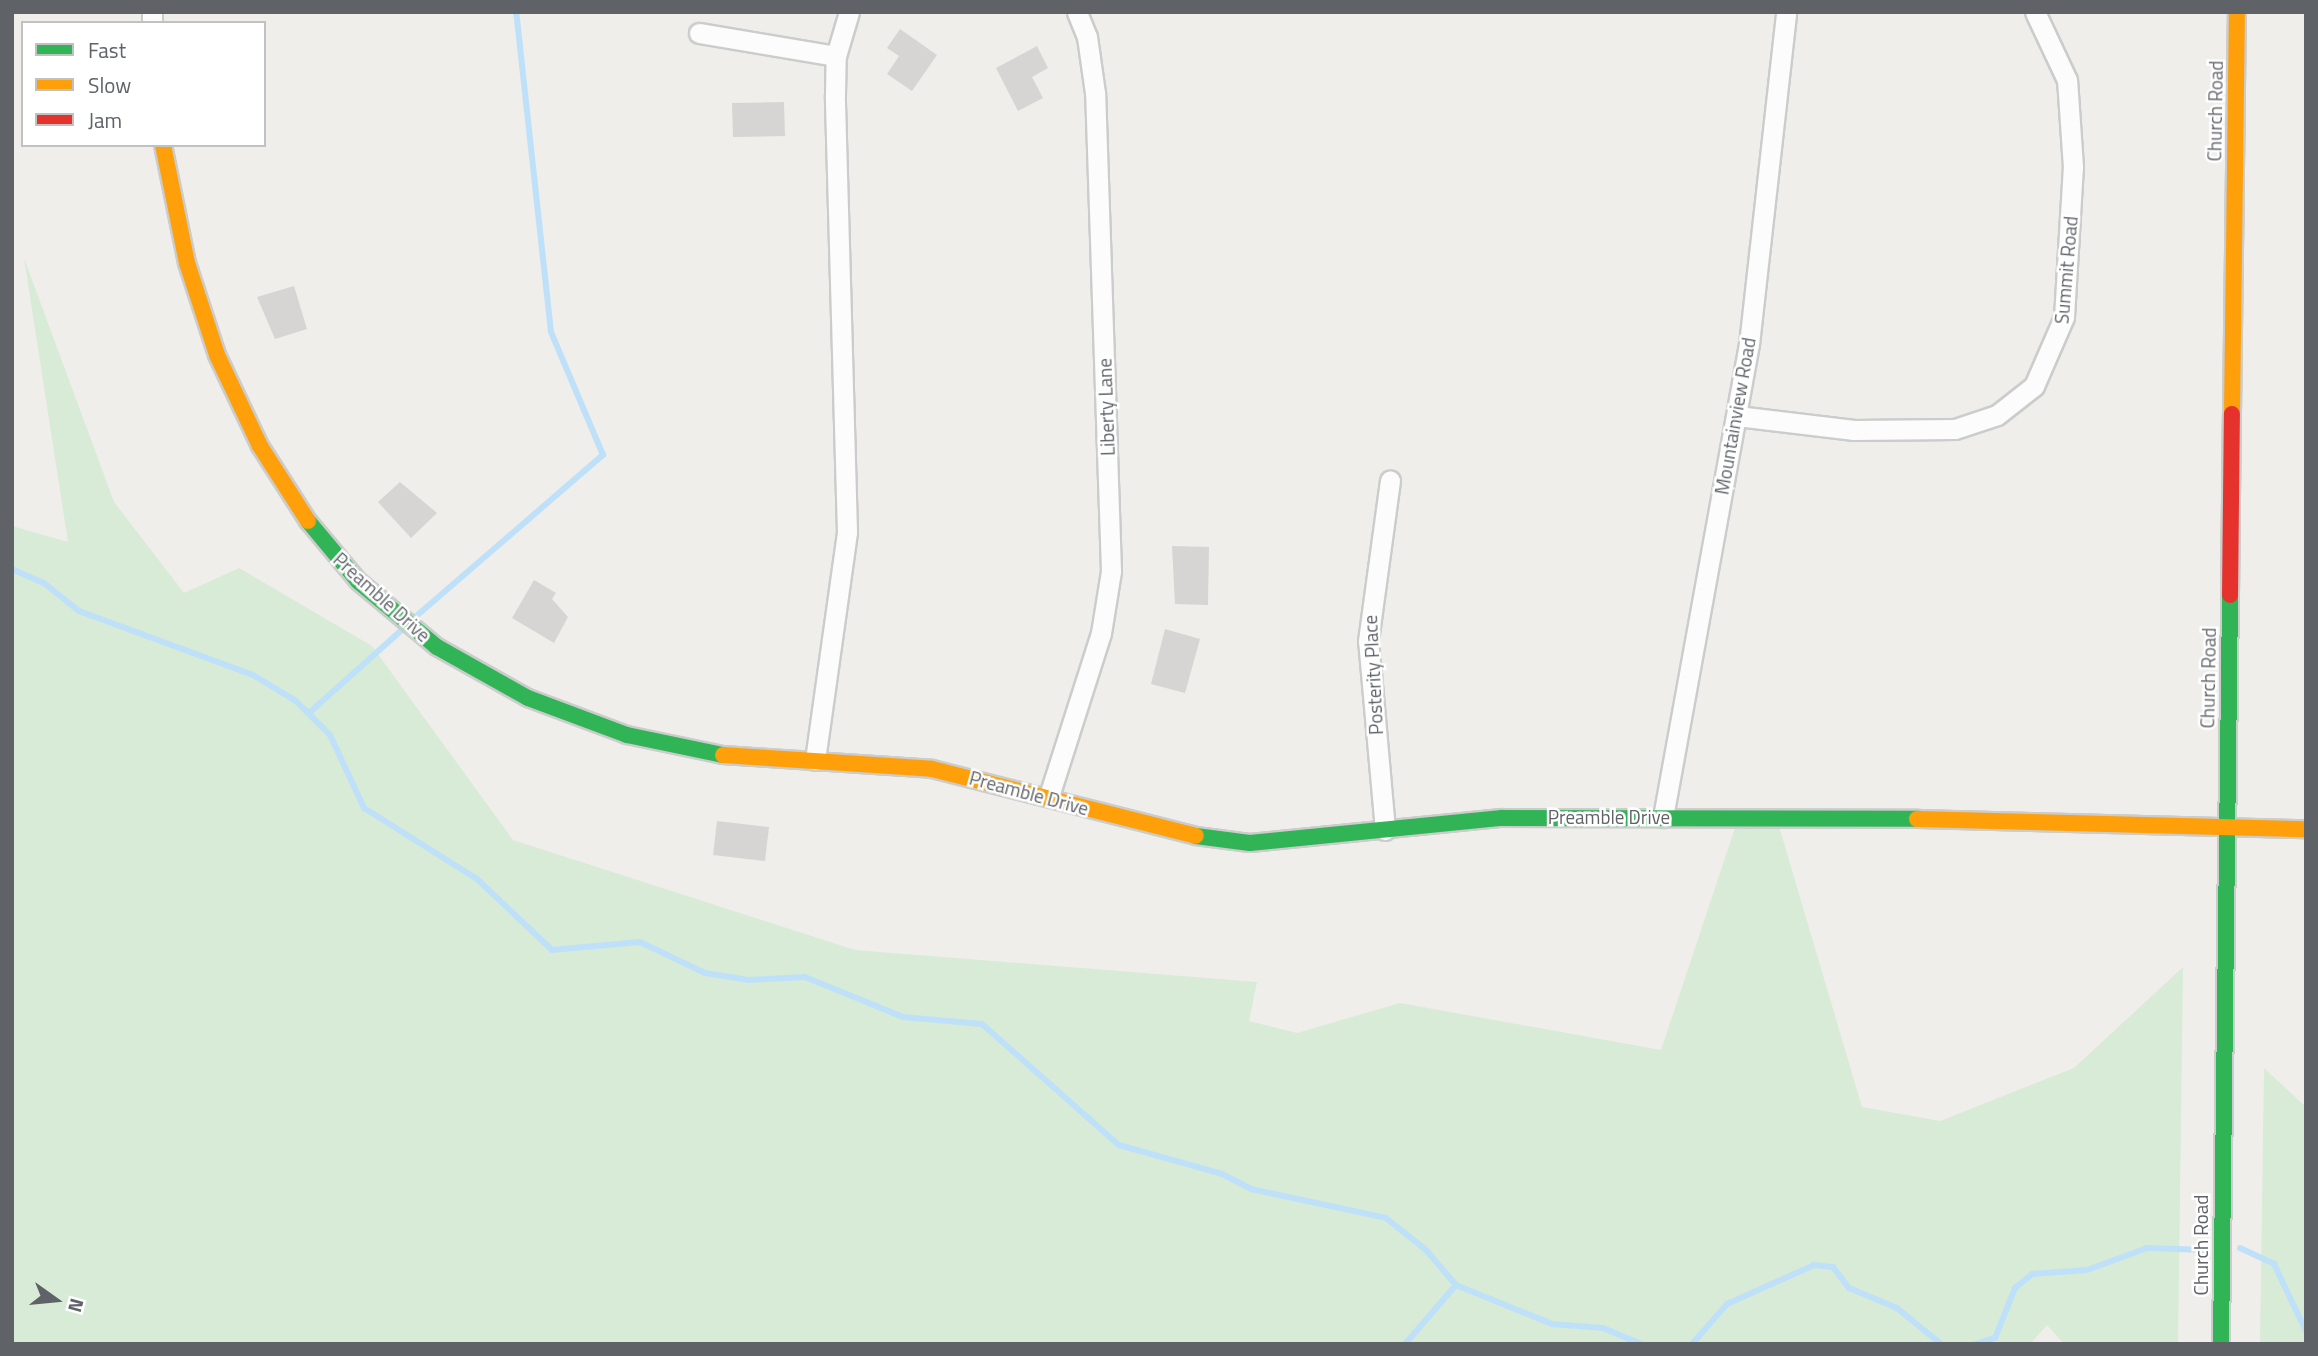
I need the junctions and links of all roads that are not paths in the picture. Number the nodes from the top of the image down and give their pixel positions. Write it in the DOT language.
graph roads {
  1 [pos="849,12"];
  2 [pos="1077,12"];
  3 [pos="1786,12"];
  4 [pos="2035,12"];
  5 [pos="2237,12"];
  6 [pos="699,33"];
  7 [pos="836,56"];
  8 [pos="163,147"];
  9 [pos="1737,415"];
  10 [pos="1390,480"];
  11 [pos="815,760"];
  12 [pos="1049,796"];
  13 [pos="1662,817"];
  14 [pos="2228,825"];
  15 [pos="2306,829"];
  16 [pos="1385,830"];
  17 [pos="2221,1344"];
  1 -- 7 [label="street"];
  2 -- 12 [label="street, Liberty Lane"];
  3 -- 9 [label="street, Mountainview Road"];
  4 -- 9 [label="street, Summit Road"];
  5 -- 14 [label="street, Church Road"];
  6 -- 7 [label="street"];
  7 -- 11 [label="street"];
  8 -- 11 [label="street, Preamble Drive"];
  9 -- 13 [label="street, Mountainview Road"];
  10 -- 16 [label="street, Posterity Place"];
  11 -- 12 [label="street, Preamble Drive"];
  12 -- 16 [label="street, Preamble Drive"];
  13 -- 14 [label="street, Preamble Drive"];
  13 -- 16 [label="street, Preamble Drive"];
  14 -- 15 [label="street, Preamble Drive"];
  14 -- 17 [label="street, Church Road"];
}
